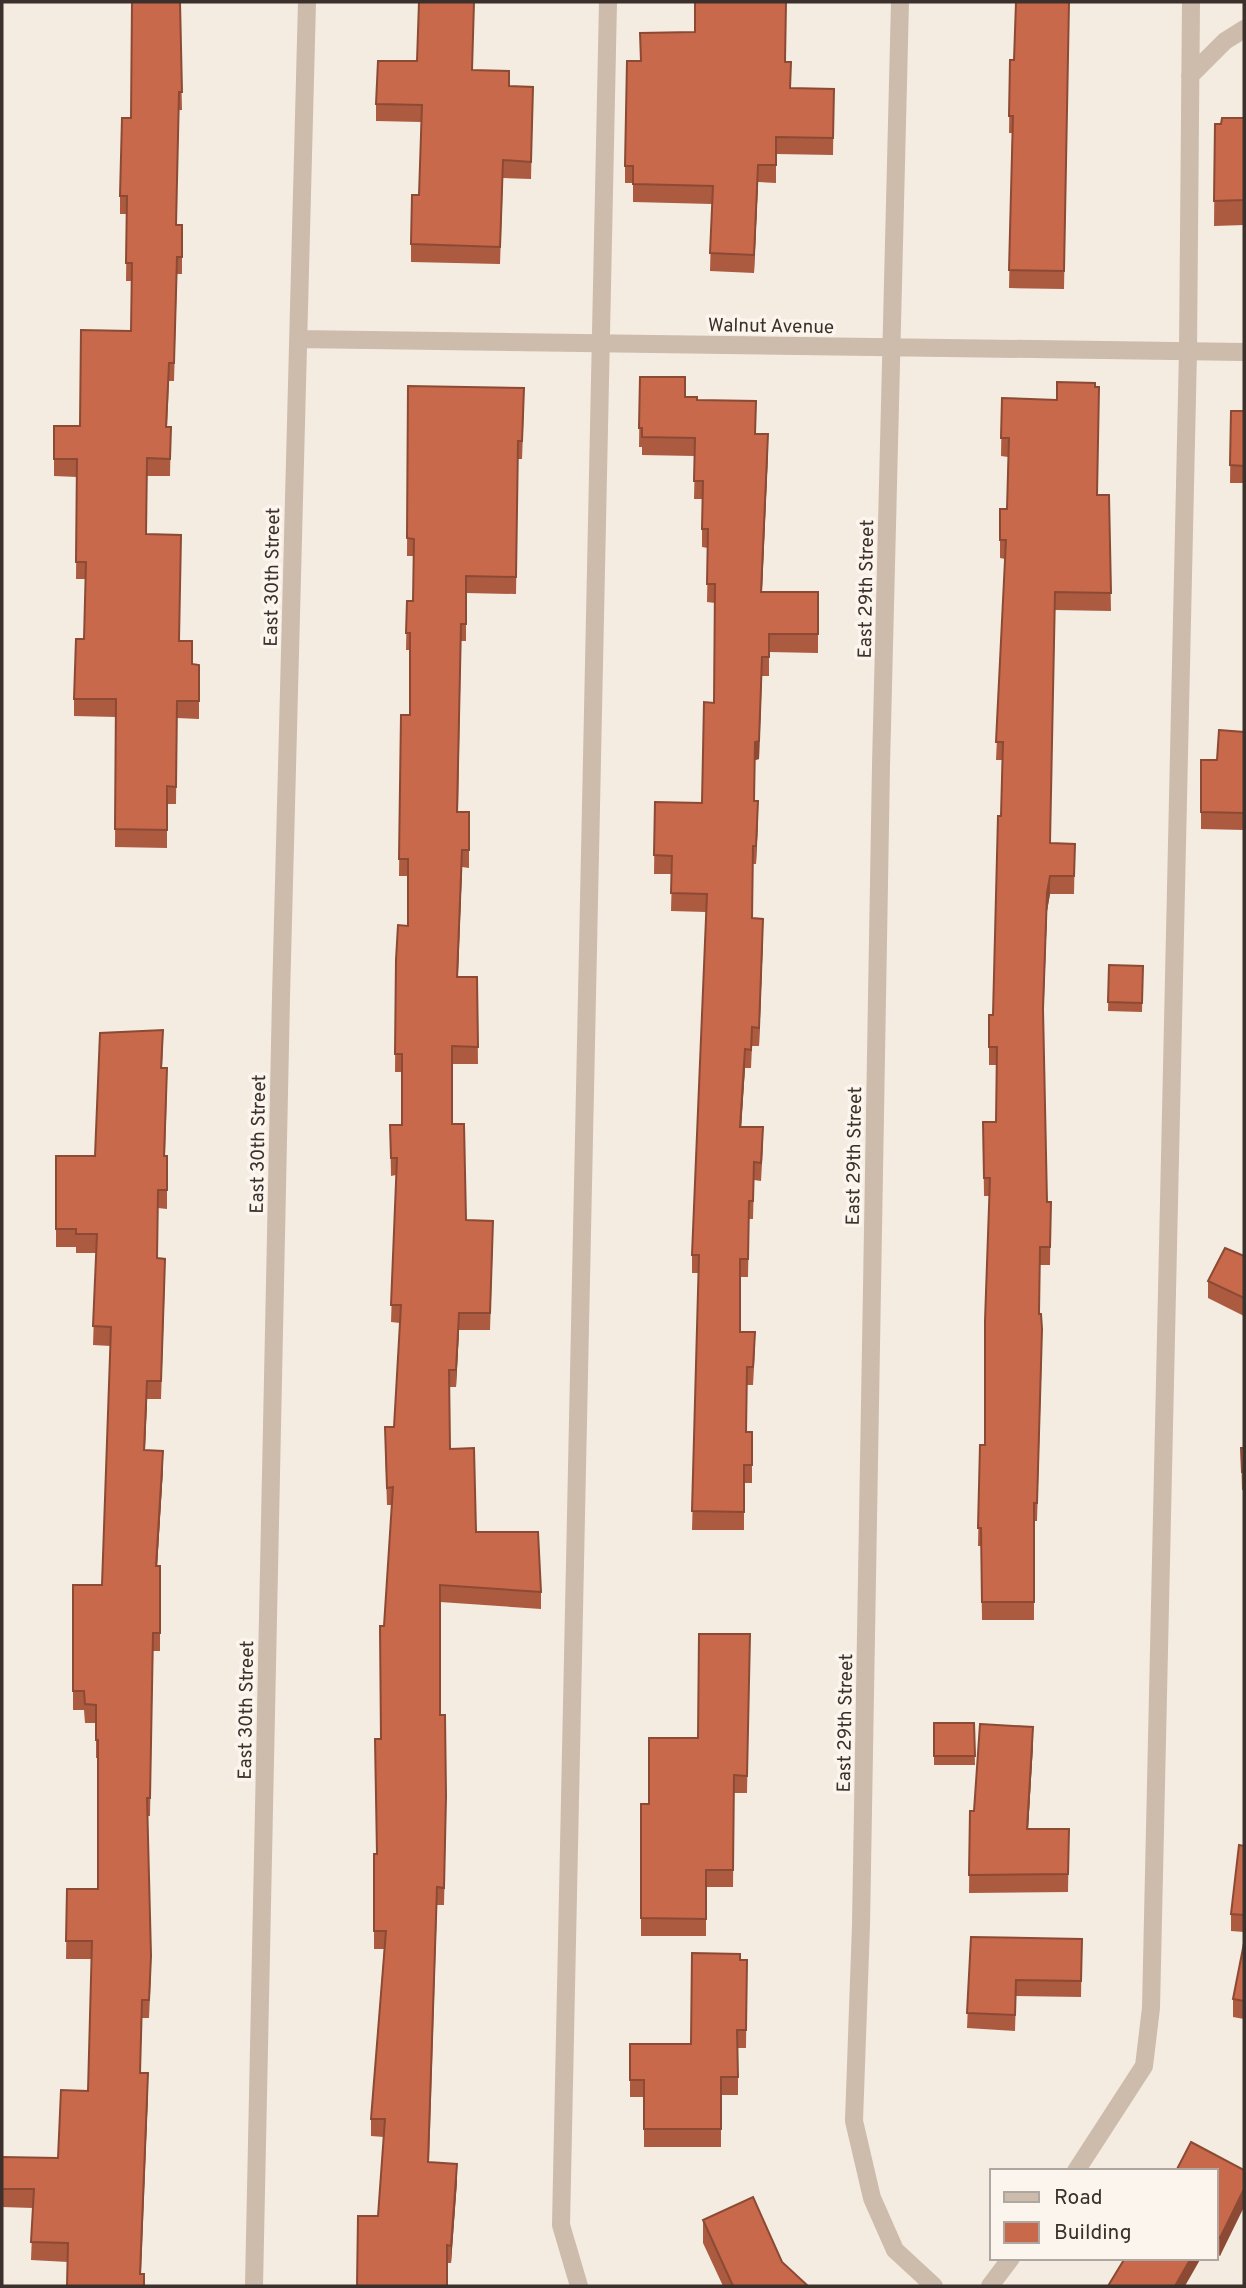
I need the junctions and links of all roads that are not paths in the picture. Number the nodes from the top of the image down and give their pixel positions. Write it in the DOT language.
graph roads {
  1 [pos="307,2"];
  2 [pos="608,2"];
  3 [pos="900,2"];
  4 [pos="1191,2"];
  5 [pos="1244,29"];
  6 [pos="1190,76"];
  7 [pos="298,339"];
  8 [pos="600,343"];
  9 [pos="891,347"];
  10 [pos="1188,351"];
  11 [pos="1244,352"];
  12 [pos="1077,2169"];
  13 [pos="1010,2260"];
  14 [pos="254,2286"];
  15 [pos="579,2286"];
  16 [pos="934,2286"];
  17 [pos="990,2286"];
  1 -- 7 [label="street, East 30th Street"];
  2 -- 8 [label="street"];
  3 -- 9 [label="street, East 29th Street"];
  4 -- 6 [label="street"];
  5 -- 6 [label="street"];
  6 -- 10 [label="street"];
  7 -- 8 [label="street, Walnut Avenue"];
  7 -- 14 [label="street, East 30th Street"];
  8 -- 9 [label="street, Walnut Avenue"];
  8 -- 15 [label="street"];
  9 -- 10 [label="street, Walnut Avenue"];
  9 -- 16 [label="street, East 29th Street"];
  10 -- 11 [label="street, Walnut Avenue"];
  10 -- 12 [label="street"];
  13 -- 17 [label="street"];
}
